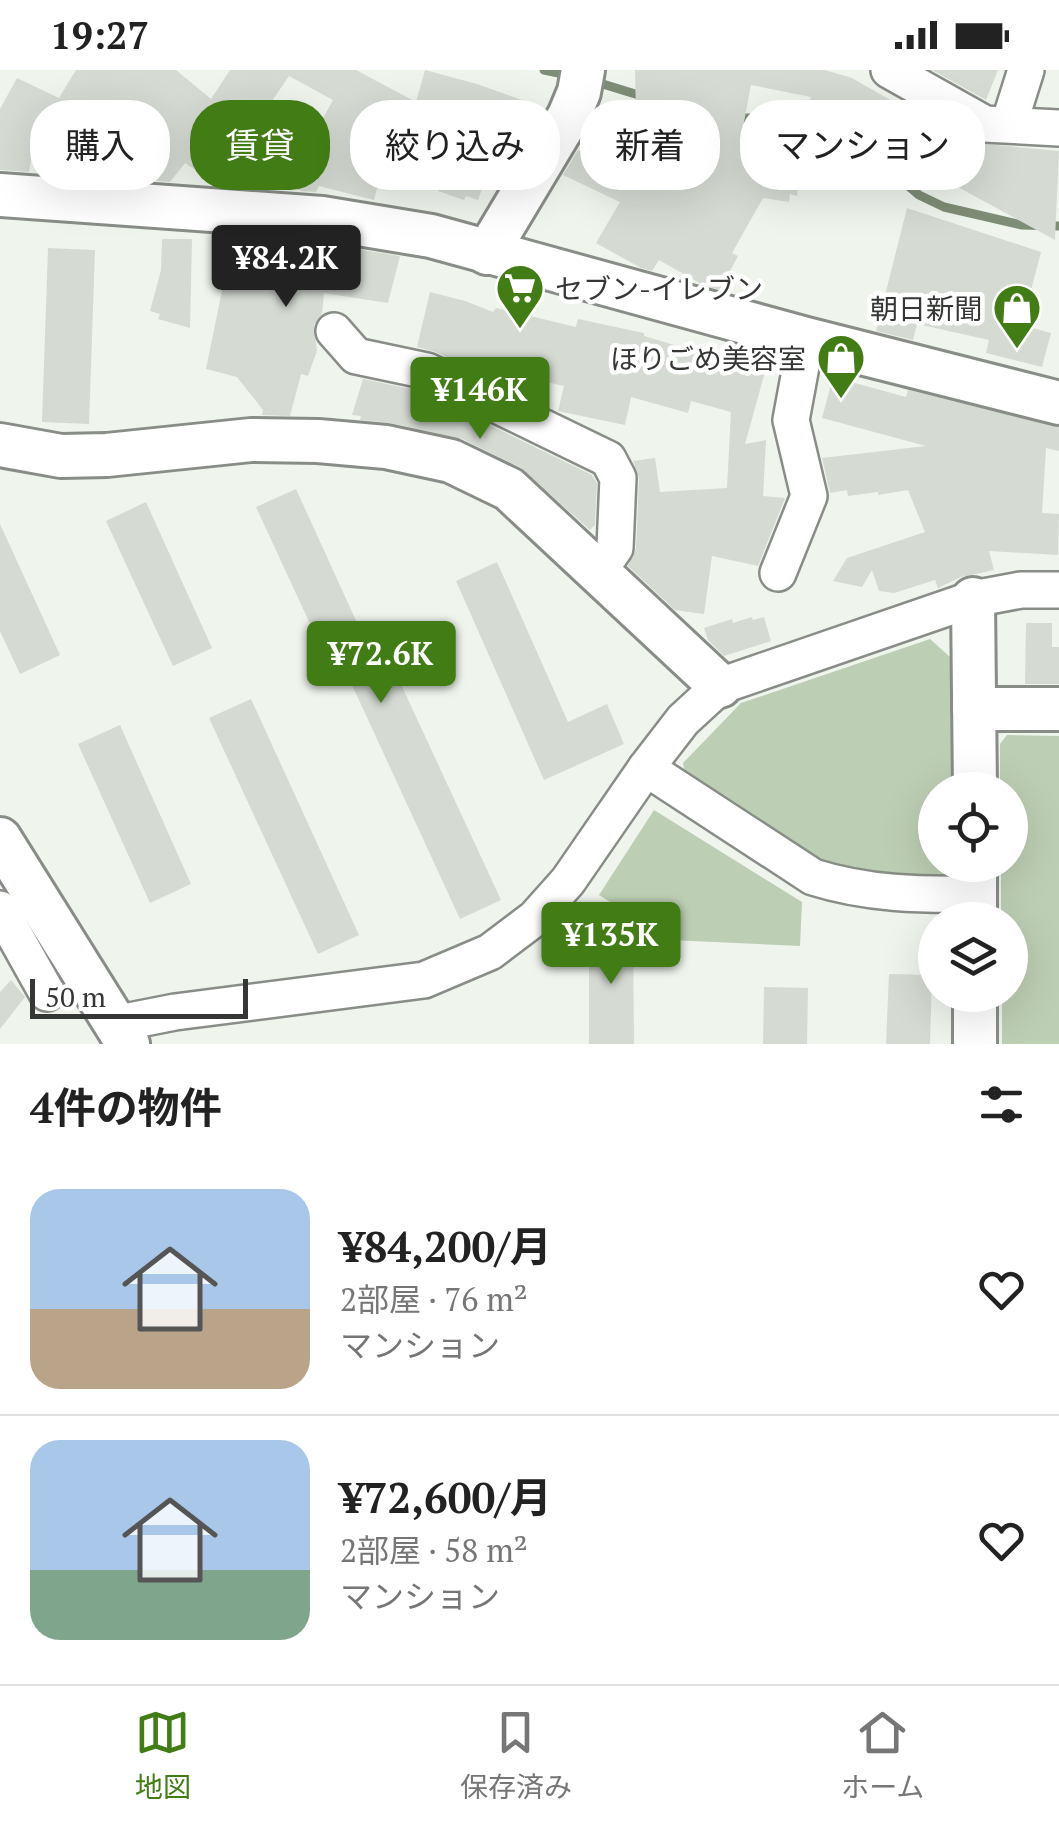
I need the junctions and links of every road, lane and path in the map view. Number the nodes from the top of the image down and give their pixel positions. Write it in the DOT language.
graph roads {
  1 [pos="889,70"];
  2 [pos="1026,70"];
  3 [pos="582,78"];
  4 [pos="1009,124"];
  5 [pos="1059,128"];
  6 [pos="0,194"];
  7 [pos="487,253"];
  8 [pos="334,331"];
  9 [pos="806,339"];
  10 [pos="1059,403"];
  11 [pos="0,445"];
  12 [pos="598,572"];
  13 [pos="778,573"];
  14 [pos="1059,590"];
  15 [pos="974,599"];
  16 [pos="720,686"];
  17 [pos="1059,709"];
  18 [pos="974,710"];
  19 [pos="646,768"];
  20 [pos="975,772"];
  21 [pos="0,838"];
  22 [pos="975,893"];
  23 [pos="3,921"];
  24 [pos="47,992"];
  25 [pos="975,1012"];
  26 [pos="121,1034"];
  27 [pos="976,1044"];
  1 -- 4 [label="street"];
  2 -- 4 [label="street"];
  3 -- 7 [label="street"];
  4 -- 5 [label="street"];
  6 -- 7 [label="street"];
  7 -- 9 [label="street"];
  8 -- 12 [label="street"];
  9 -- 10 [label="street"];
  9 -- 13 [label="street"];
  11 -- 12 [label="street"];
  12 -- 16 [label="street"];
  14 -- 15 [label="street"];
  15 -- 16 [label="street"];
  15 -- 18 [label="street"];
  16 -- 19 [label="street"];
  17 -- 18 [label="street"];
  18 -- 20 [label="street"];
  19 -- 22 [label="street"];
  19 -- 26 [label="street"];
  21 -- 26 [label="street"];
  23 -- 24 [label="street"];
  25 -- 27 [label="street"];
}
